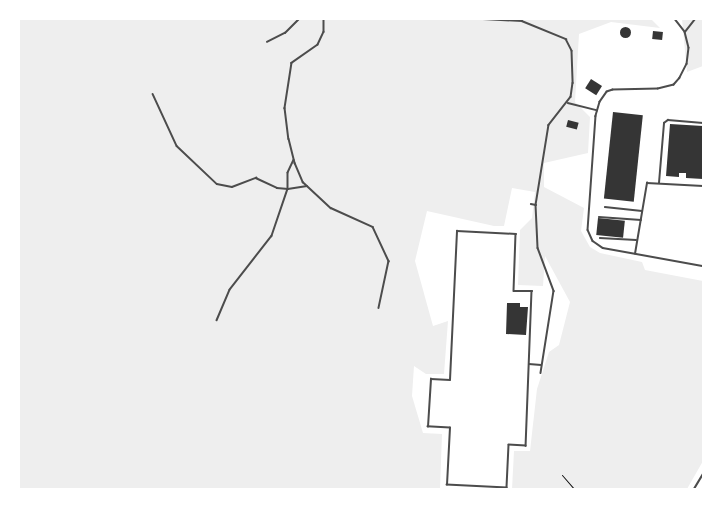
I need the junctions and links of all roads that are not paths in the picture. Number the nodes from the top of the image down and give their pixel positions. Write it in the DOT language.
graph roads {
  1 [pos="299,19"];
  2 [pos="324,19"];
  3 [pos="483,19"];
  4 [pos="676,19"];
  5 [pos="695,19"];
  6 [pos="685,32"];
  7 [pos="267,42"];
  8 [pos="153,94"];
  9 [pos="568,103"];
  10 [pos="597,110"];
  11 [pos="703,123"];
  12 [pos="294,160"];
  13 [pos="659,183"];
  14 [pos="308,186"];
  15 [pos="703,186"];
  16 [pos="288,189"];
  17 [pos="531,204"];
  18 [pos="536,205"];
  19 [pos="605,208"];
  20 [pos="642,211"];
  21 [pos="599,217"];
  22 [pos="641,220"];
  23 [pos="600,238"];
  24 [pos="636,240"];
  25 [pos="635,254"];
  26 [pos="703,266"];
  27 [pos="380,308"];
  28 [pos="217,320"];
  29 [pos="529,364"];
  30 [pos="542,365"];
  31 [pos="540,373"];
  32 [pos="703,474"];
  33 [pos="694,489"];
  1 -- 7 [label="lane"];
  2 -- 12 [label="lane"];
  3 -- 9 [label="lane"];
  4 -- 6 [label="lane"];
  5 -- 6 [label="lane"];
  6 -- 10 [label="lane"];
  8 -- 16 [label="lane"];
  9 -- 10 [label="lane"];
  9 -- 18 [label="lane"];
  10 -- 25 [label="lane"];
  11 -- 13 [label="lane"];
  12 -- 14 [label="lane"];
  12 -- 16 [label="lane"];
  13 -- 15 [label="lane"];
  13 -- 20 [label="lane"];
  14 -- 16 [label="lane"];
  14 -- 27 [label="lane"];
  16 -- 28 [label="lane"];
  17 -- 18 [label="lane"];
  18 -- 30 [label="lane"];
  19 -- 20 [label="lane"];
  20 -- 22 [label="lane"];
  21 -- 22 [label="lane"];
  22 -- 24 [label="lane"];
  23 -- 24 [label="lane"];
  24 -- 25 [label="lane"];
  25 -- 26 [label="lane"];
  29 -- 29 [label="lane"];
  29 -- 30 [label="lane"];
  30 -- 31 [label="lane"];
  32 -- 33 [label="lane"];
}
